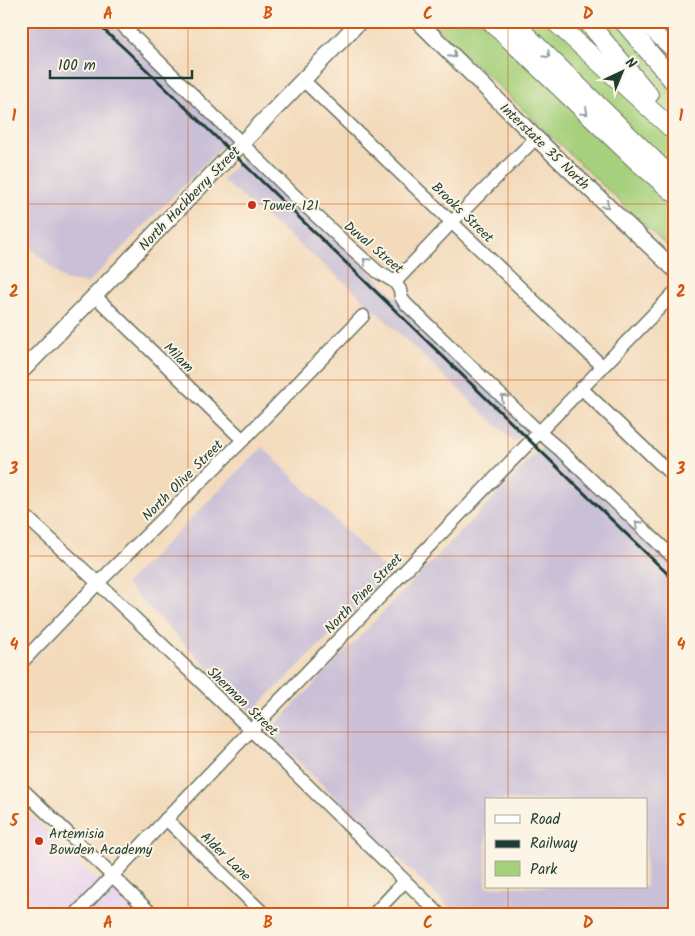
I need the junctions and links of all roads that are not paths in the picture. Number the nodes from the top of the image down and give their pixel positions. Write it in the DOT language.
graph roads {
  1 [pos="118,21"];
  2 [pos="418,21"];
  3 [pos="483,21"];
  4 [pos="490,21"];
  5 [pos="512,21"];
  6 [pos="554,21"];
  7 [pos="587,21"];
  8 [pos="623,21"];
  9 [pos="359,22"];
  10 [pos="643,22"];
  11 [pos="674,51"];
  12 [pos="537,66"];
  13 [pos="303,80"];
  14 [pos="674,82"];
  15 [pos="674,124"];
  16 [pos="674,131"];
  17 [pos="536,138"];
  18 [pos="242,143"];
  19 [pos="674,179"];
  20 [pos="674,192"];
  21 [pos="452,222"];
  22 [pos="674,269"];
  23 [pos="394,282"];
  24 [pos="674,293"];
  25 [pos="95,296"];
  26 [pos="363,316"];
  27 [pos="602,366"];
  28 [pos="21,372"];
  29 [pos="581,388"];
  30 [pos="539,432"];
  31 [pos="243,440"];
  32 [pos="674,477"];
  33 [pos="21,512"];
  34 [pos="674,558"];
  35 [pos="98,583"];
  36 [pos="21,663"];
  37 [pos="251,730"];
  38 [pos="21,788"];
  39 [pos="166,820"];
  40 [pos="112,875"];
  41 [pos="405,881"];
  42 [pos="75,915"];
  43 [pos="154,915"];
  44 [pos="265,915"];
  45 [pos="373,915"];
  46 [pos="440,915"];
  1 -- 18 [label="street, Duval Street"];
  2 -- 17 [label="main road, Interstate 35 North, one-way"];
  3 -- 12 [label="highway"];
  4 -- 12 [label="highway"];
  5 -- 19 [label="highway, one-way"];
  6 -- 16 [label="highway"];
  7 -- 15 [label="highway"];
  8 -- 14 [label="highway"];
  9 -- 13 [label="main road, North Hackberry Street"];
  10 -- 11 [label="main road"];
  12 -- 20 [label="highway, one-way"];
  13 -- 18 [label="main road, North Hackberry Street"];
  13 -- 21 [label="street, Brooks Street"];
  17 -- 21 [label="street"];
  17 -- 22 [label="main road, Interstate 35 North, one-way"];
  23 -- 18 [label="street, Duval Street, one-way"];
  18 -- 25 [label="main road, North Hackberry Street"];
  21 -- 23 [label="street"];
  21 -- 27 [label="street, Brooks Street"];
  30 -- 23 [label="street, Duval Street, one-way"];
  24 -- 27 [label="street, North Pine Street"];
  25 -- 28 [label="main road, North Hackberry Street"];
  25 -- 31 [label="street, Milam"];
  26 -- 31 [label="street, North Olive Street"];
  27 -- 29 [label="street, North Pine Street"];
  29 -- 30 [label="street, North Pine Street"];
  29 -- 32 [label="street"];
  34 -- 30 [label="street, Duval Street, one-way"];
  30 -- 37 [label="street, North Pine Street"];
  31 -- 35 [label="street, North Olive Street"];
  33 -- 35 [label="street, Sherman Street"];
  35 -- 36 [label="street, North Olive Street"];
  35 -- 37 [label="street, Sherman Street"];
  37 -- 39 [label="street, North Pine Street"];
  37 -- 41 [label="street, Sherman Street"];
  38 -- 40 [label="street"];
  39 -- 40 [label="street, North Pine Street"];
  39 -- 44 [label="street, Alder Lane"];
  40 -- 42 [label="street, North Pine Street"];
  40 -- 43 [label="street"];
  41 -- 45 [label="street"];
  41 -- 46 [label="street, Sherman Street"];
}
